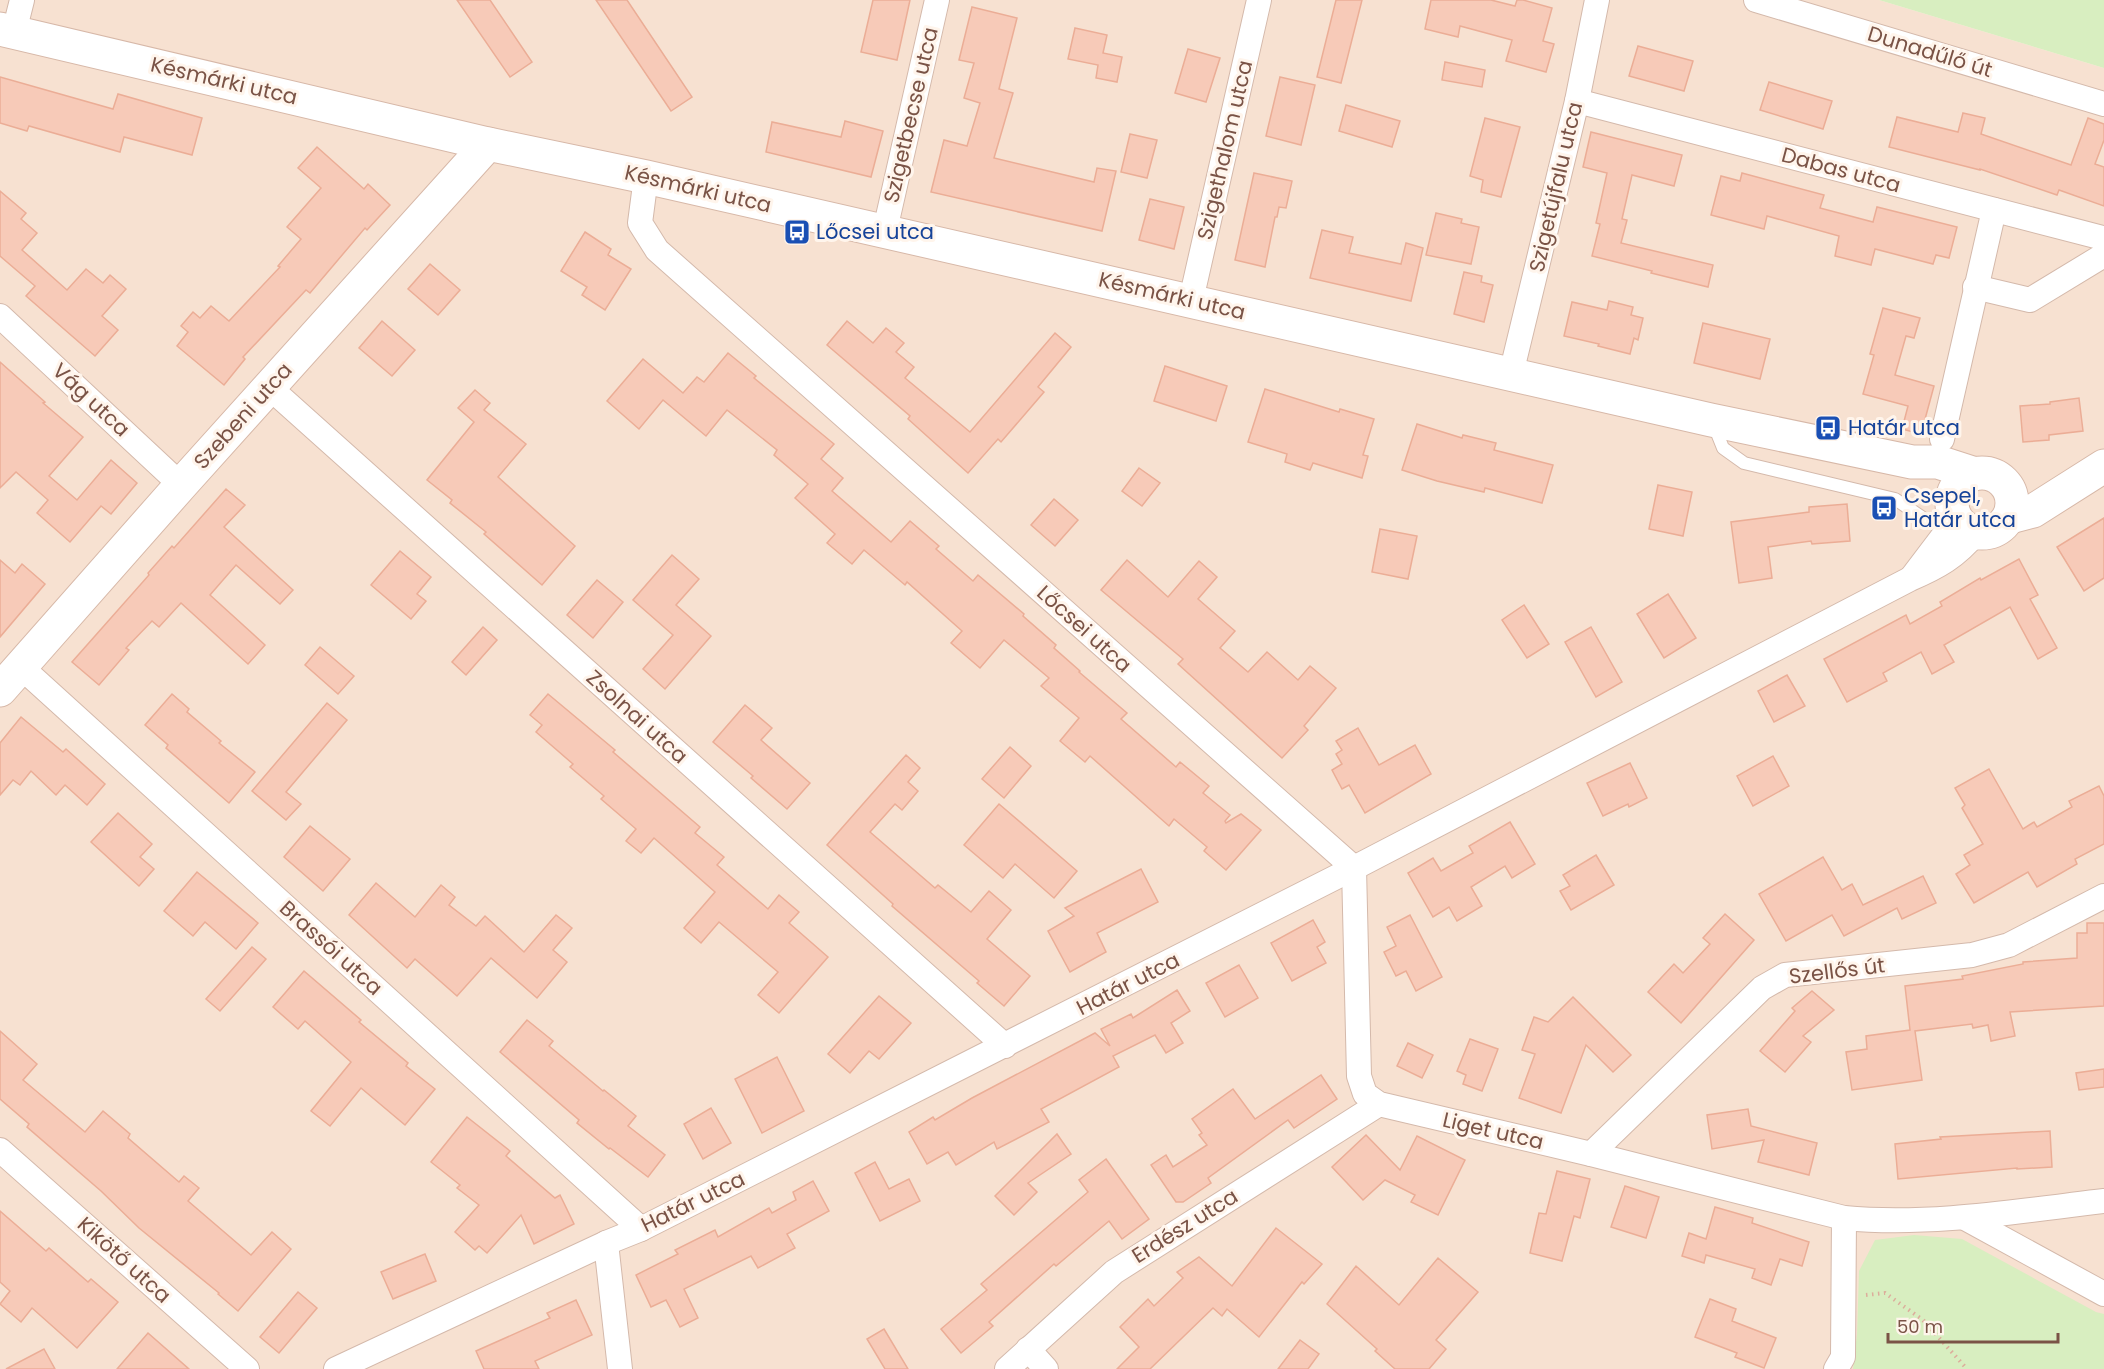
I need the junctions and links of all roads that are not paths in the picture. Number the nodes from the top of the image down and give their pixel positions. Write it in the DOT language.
graph roads {
  1 [pos="22,0"];
  2 [pos="937,0"];
  3 [pos="1259,0"];
  4 [pos="1597,0"];
  5 [pos="1755,0"];
  6 [pos="7,30"];
  7 [pos="1577,101"];
  8 [pos="2104,104"];
  9 [pos="488,144"];
  10 [pos="646,177"];
  11 [pos="1994,210"];
  12 [pos="885,230"];
  13 [pos="2104,242"];
  14 [pos="2104,255"];
  15 [pos="1976,287"];
  16 [pos="1191,300"];
  17 [pos="0,316"];
  18 [pos="1511,374"];
  19 [pos="268,387"];
  20 [pos="1711,420"];
  21 [pos="1942,439"];
  22 [pos="1912,462"];
  23 [pos="1972,473"];
  24 [pos="2092,473"];
  25 [pos="181,484"];
  26 [pos="2009,502"];
  27 [pos="1961,518"];
  28 [pos="11,678"];
  29 [pos="1354,868"];
  30 [pos="2104,896"];
  31 [pos="1005,1046"];
  32 [pos="1379,1104"];
  33 [pos="0,1150"];
  34 [pos="1591,1154"];
  35 [pos="2104,1201"];
  36 [pos="1844,1218"];
  37 [pos="1965,1218"];
  38 [pos="641,1229"];
  39 [pos="606,1243"];
  40 [pos="2104,1294"];
  41 [pos="1028,1349"];
  42 [pos="247,1369"];
  43 [pos="336,1369"];
  44 [pos="620,1369"];
  45 [pos="1006,1369"];
  46 [pos="1046,1369"];
  47 [pos="1836,1369"];
  1 -- 6 [label="street"];
  2 -- 12 [label="street, Szigetbecse utca"];
  3 -- 16 [label="street, Szigethalom utca"];
  4 -- 7 [label="street, Szigetújfalu utca"];
  5 -- 8 [label="street, Dunadűlő út"];
  6 -- 9 [label="street, Késmárki utca"];
  7 -- 11 [label="street, Dabas utca"];
  7 -- 18 [label="street, Szigetújfalu utca"];
  9 -- 10 [label="street, Késmárki utca"];
  9 -- 19 [label="street, Szebeni utca"];
  10 -- 12 [label="street, Késmárki utca"];
  10 -- 29 [label="street, Lőcsei utca"];
  11 -- 13 [label="street, Dabas utca"];
  11 -- 15 [label="street"];
  12 -- 16 [label="street, Késmárki utca"];
  14 -- 15 [label="street"];
  15 -- 21 [label="street"];
  16 -- 18 [label="street, Késmárki utca"];
  17 -- 25 [label="street, Vág utca"];
  18 -- 20 [label="street, Késmárki utca"];
  19 -- 25 [label="street, Szebeni utca"];
  19 -- 31 [label="street, Zsolnai utca"];
  20 -- 22 [label="street, Késmárki utca"];
  20 -- 27 [label="lane"];
  22 -- 23 [label="street, Késmárki utca"];
  22 -- 27 [label="street"];
  23 -- 26 [label="street"];
  23 -- 27 [label="street"];
  24 -- 26 [label="street"];
  25 -- 28 [label="street, Szebeni utca"];
  26 -- 27 [label="street"];
  27 -- 29 [label="street, Határ utca"];
  28 -- 38 [label="street, Brassói utca"];
  29 -- 31 [label="street, Határ utca"];
  29 -- 32 [label="street"];
  30 -- 34 [label="street, Szellős út"];
  31 -- 38 [label="street, Határ utca"];
  32 -- 34 [label="street, Liget utca"];
  32 -- 41 [label="street, Erdész utca"];
  33 -- 42 [label="street, Kikötő utca"];
  34 -- 36 [label="street, Liget utca"];
  35 -- 37 [label="street, Liget utca"];
  36 -- 37 [label="street, Liget utca"];
  36 -- 47 [label="street"];
  37 -- 40 [label="street"];
  38 -- 39 [label="street, Határ utca"];
  39 -- 43 [label="street, Határ utca"];
  39 -- 44 [label="street"];
  41 -- 45 [label="street, Erdész utca"];
  41 -- 46 [label="street"];
}
